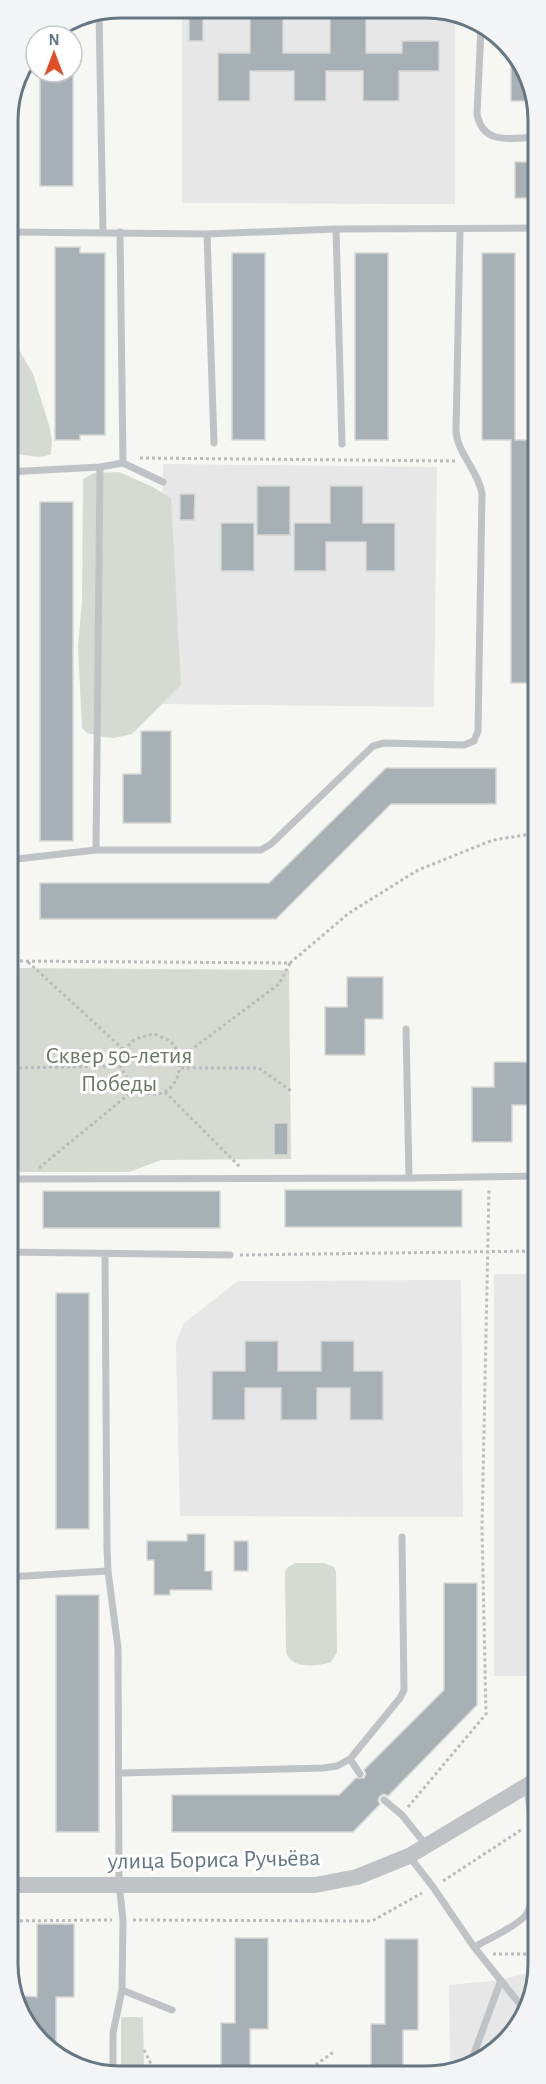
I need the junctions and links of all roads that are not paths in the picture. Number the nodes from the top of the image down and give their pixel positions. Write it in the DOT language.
graph roads {
  1 [pos="99,20"];
  2 [pos="481,34"];
  3 [pos="528,138"];
  4 [pos="528,228"];
  5 [pos="336,229"];
  6 [pos="460,230"];
  7 [pos="18,232"];
  8 [pos="103,232"];
  9 [pos="120,232"];
  10 [pos="207,234"];
  11 [pos="214,443"];
  12 [pos="342,444"];
  13 [pos="123,460"];
  14 [pos="100,467"];
  15 [pos="18,471"];
  16 [pos="163,482"];
  17 [pos="96,850"];
  18 [pos="18,859"];
  19 [pos="406,1029"];
  20 [pos="528,1175"];
  21 [pos="18,1179"];
  22 [pos="409,1179"];
  23 [pos="18,1252"];
  24 [pos="105,1254"];
  25 [pos="230,1255"];
  26 [pos="402,1537"];
  27 [pos="108,1571"];
  28 [pos="18,1576"];
  29 [pos="350,1759"];
  30 [pos="120,1773"];
  31 [pos="360,1774"];
  32 [pos="528,1785"];
  33 [pos="384,1800"];
  34 [pos="426,1845"];
  35 [pos="409,1856"];
  36 [pos="119,1884"];
  37 [pos="18,1885"];
  38 [pos="528,1908"];
  39 [pos="474,1947"];
  40 [pos="501,1980"];
  41 [pos="122,1990"];
  42 [pos="520,2004"];
  43 [pos="172,2010"];
  44 [pos="474,2053"];
  45 [pos="113,2065"];
  1 -- 8 [label="lane"];
  2 -- 3 [label="lane"];
  4 -- 6 [label="lane"];
  5 -- 6 [label="lane"];
  5 -- 10 [label="lane"];
  5 -- 12 [label="lane"];
  6 -- 17 [label="lane"];
  7 -- 8 [label="lane"];
  8 -- 9 [label="lane"];
  9 -- 10 [label="lane"];
  9 -- 13 [label="lane"];
  10 -- 11 [label="lane"];
  13 -- 14 [label="lane"];
  13 -- 16 [label="lane"];
  14 -- 15 [label="lane"];
  14 -- 17 [label="lane"];
  17 -- 18 [label="lane"];
  19 -- 22 [label="lane"];
  20 -- 22 [label="lane"];
  21 -- 22 [label="lane"];
  23 -- 24 [label="lane"];
  24 -- 25 [label="lane"];
  24 -- 27 [label="lane"];
  26 -- 29 [label="lane"];
  27 -- 28 [label="lane"];
  27 -- 30 [label="lane"];
  29 -- 30 [label="lane"];
  29 -- 31 [label="lane"];
  30 -- 36 [label="lane"];
  32 -- 34 [label="street, улица Бориса Ручьёва"];
  33 -- 34 [label="lane"];
  34 -- 35 [label="street, улица Бориса Ручьёва"];
  35 -- 36 [label="street, улица Бориса Ручьёва"];
  35 -- 39 [label="lane"];
  36 -- 37 [label="street, улица Бориса Ручьёва"];
  36 -- 41 [label="lane"];
  38 -- 39 [label="lane"];
  39 -- 40 [label="lane"];
  40 -- 42 [label="lane"];
  40 -- 44 [label="lane"];
  41 -- 43 [label="lane"];
  41 -- 45 [label="lane"];
}
